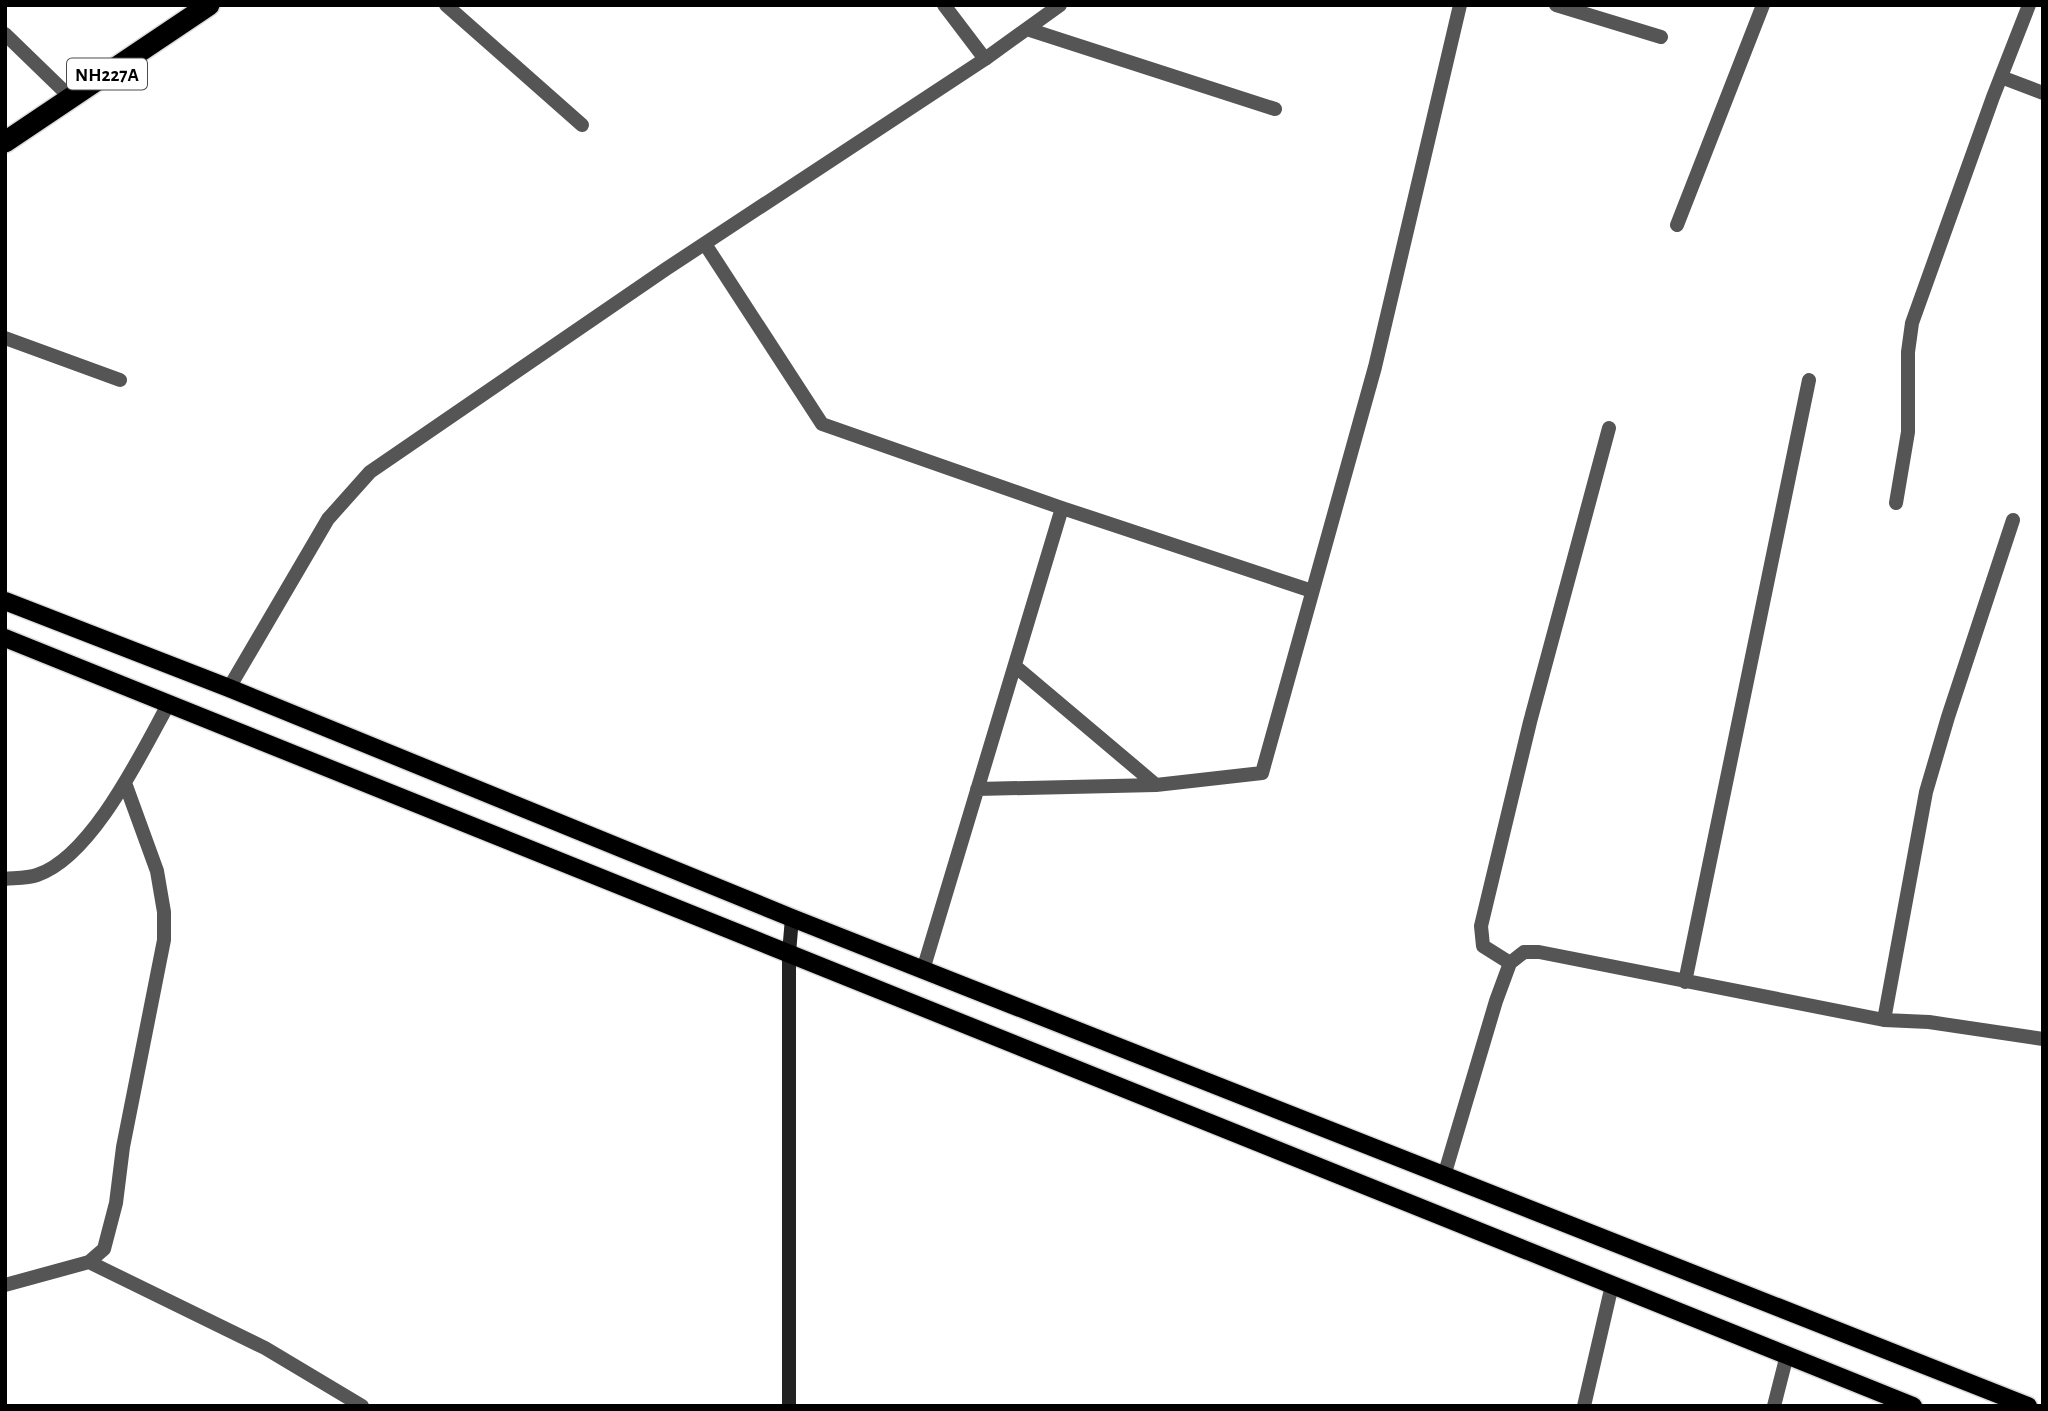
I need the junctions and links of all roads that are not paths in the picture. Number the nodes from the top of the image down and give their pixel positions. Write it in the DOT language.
graph roads {
  1 [pos="209,5"];
  2 [pos="446,5"];
  3 [pos="944,5"];
  4 [pos="1060,5"];
  5 [pos="1460,5"];
  6 [pos="1556,5"];
  7 [pos="1763,5"];
  8 [pos="2029,5"];
  9 [pos="1027,29"];
  10 [pos="5,34"];
  11 [pos="1661,37"];
  12 [pos="985,59"];
  13 [pos="2001,77"];
  14 [pos="2043,93"];
  15 [pos="71,98"];
  16 [pos="1276,109"];
  17 [pos="582,125"];
  18 [pos="5,142"];
  19 [pos="1677,225"];
  20 [pos="705,244"];
  21 [pos="5,338"];
  22 [pos="120,380"];
  23 [pos="1809,380"];
  24 [pos="1609,428"];
  25 [pos="1896,503"];
  26 [pos="1062,508"];
  27 [pos="2013,520"];
  28 [pos="1312,591"];
  29 [pos="5,601"];
  30 [pos="5,638"];
  31 [pos="1015,666"];
  32 [pos="229,688"];
  33 [pos="169,703"];
  34 [pos="125,783"];
  35 [pos="1156,785"];
  36 [pos="977,789"];
  37 [pos="5,879"];
  38 [pos="792,918"];
  39 [pos="789,953"];
  40 [pos="1510,963"];
  41 [pos="923,970"];
  42 [pos="1685,982"];
  43 [pos="1884,1020"];
  44 [pos="2043,1039"];
  45 [pos="1444,1176"];
  46 [pos="89,1262"];
  47 [pos="5,1285"];
  48 [pos="1612,1285"];
  49 [pos="1787,1355"];
  50 [pos="362,1406"];
  51 [pos="789,1406"];
  52 [pos="1584,1406"];
  53 [pos="1773,1406"];
  54 [pos="1913,1406"];
  55 [pos="2028,1406"];
  1 -- 15 [label="highway, NH227A"];
  2 -- 17 [label="street"];
  3 -- 12 [label="street"];
  4 -- 9 [label="street"];
  5 -- 28 [label="street"];
  6 -- 11 [label="street"];
  7 -- 19 [label="street"];
  8 -- 13 [label="street"];
  9 -- 12 [label="street"];
  9 -- 16 [label="street"];
  10 -- 15 [label="street"];
  12 -- 20 [label="street"];
  13 -- 14 [label="street"];
  13 -- 25 [label="street"];
  15 -- 18 [label="highway, NH227A"];
  20 -- 26 [label="street"];
  20 -- 32 [label="street"];
  21 -- 22 [label="street"];
  23 -- 42 [label="street"];
  24 -- 40 [label="street"];
  26 -- 28 [label="street"];
  26 -- 31 [label="street"];
  27 -- 43 [label="street"];
  28 -- 35 [label="street"];
  29 -- 32 [label="main road"];
  30 -- 33 [label="main road"];
  31 -- 35 [label="street"];
  31 -- 36 [label="street"];
  32 -- 38 [label="main road"];
  33 -- 34 [label="street"];
  33 -- 39 [label="main road"];
  34 -- 37 [label="street"];
  34 -- 46 [label="street"];
  35 -- 36 [label="street"];
  36 -- 41 [label="street"];
  38 -- 39 [label="street"];
  38 -- 41 [label="main road"];
  39 -- 48 [label="main road"];
  39 -- 51 [label="street"];
  40 -- 42 [label="street"];
  40 -- 45 [label="street"];
  41 -- 45 [label="main road"];
  42 -- 43 [label="street"];
  43 -- 44 [label="street"];
  45 -- 55 [label="main road"];
  46 -- 47 [label="street"];
  46 -- 50 [label="street"];
  48 -- 49 [label="main road"];
  48 -- 52 [label="street"];
  49 -- 53 [label="street"];
  49 -- 54 [label="main road"];
}
